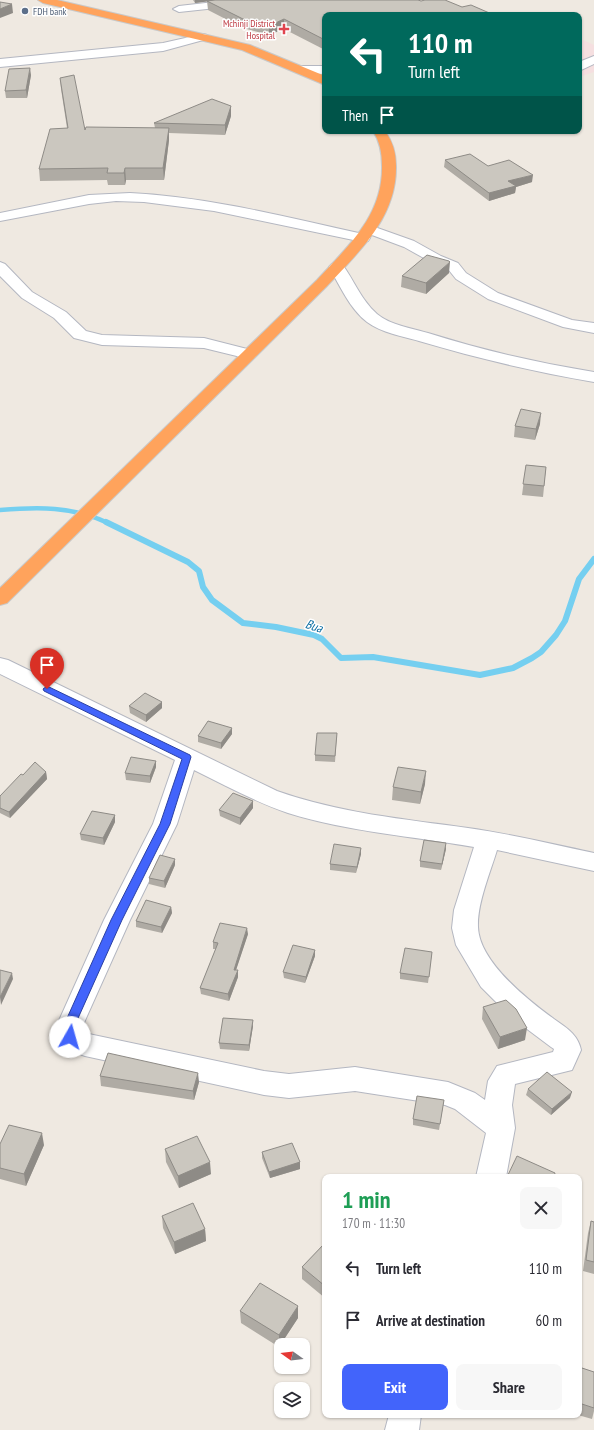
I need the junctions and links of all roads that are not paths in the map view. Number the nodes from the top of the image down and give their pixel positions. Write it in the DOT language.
graph roads {
  1 [pos="43,0"];
  2 [pos="262,0"];
  3 [pos="176,5"];
  4 [pos="186,33"];
  5 [pos="203,37"];
  6 [pos="594,60"];
  7 [pos="0,63"];
  8 [pos="582,66"];
  9 [pos="303,70"];
  10 [pos="322,70"];
  11 [pos="322,80"];
  12 [pos="380,134"];
  13 [pos="0,217"];
  14 [pos="366,234"];
  15 [pos="0,267"];
  16 [pos="337,267"];
  17 [pos="594,328"];
  18 [pos="250,354"];
  19 [pos="594,377"];
  20 [pos="0,600"];
  21 [pos="0,665"];
  22 [pos="187,757"];
  23 [pos="488,840"];
  24 [pos="594,862"];
  25 [pos="501,1128"];
  26 [pos="492,1174"];
  27 [pos="404,1418"];
  28 [pos="402,1430"];
  1 -- 4 [label="highway"];
  2 -- 3 [label="street"];
  3 -- 4 [label="street"];
  4 -- 5 [label="highway"];
  5 -- 7 [label="street"];
  5 -- 9 [label="highway"];
  6 -- 8 [label="street"];
  9 -- 10 [label="street"];
  9 -- 11 [label="highway"];
  12 -- 14 [label="highway"];
  13 -- 14 [label="street"];
  14 -- 16 [label="highway"];
  14 -- 17 [label="street"];
  15 -- 18 [label="street"];
  16 -- 18 [label="highway"];
  16 -- 19 [label="street"];
  18 -- 20 [label="highway"];
  21 -- 22 [label="street"];
  22 -- 23 [label="street"];
  22 -- 25 [label="street"];
  23 -- 24 [label="street"];
  23 -- 25 [label="street"];
  25 -- 26 [label="street"];
  27 -- 28 [label="street"];
}
